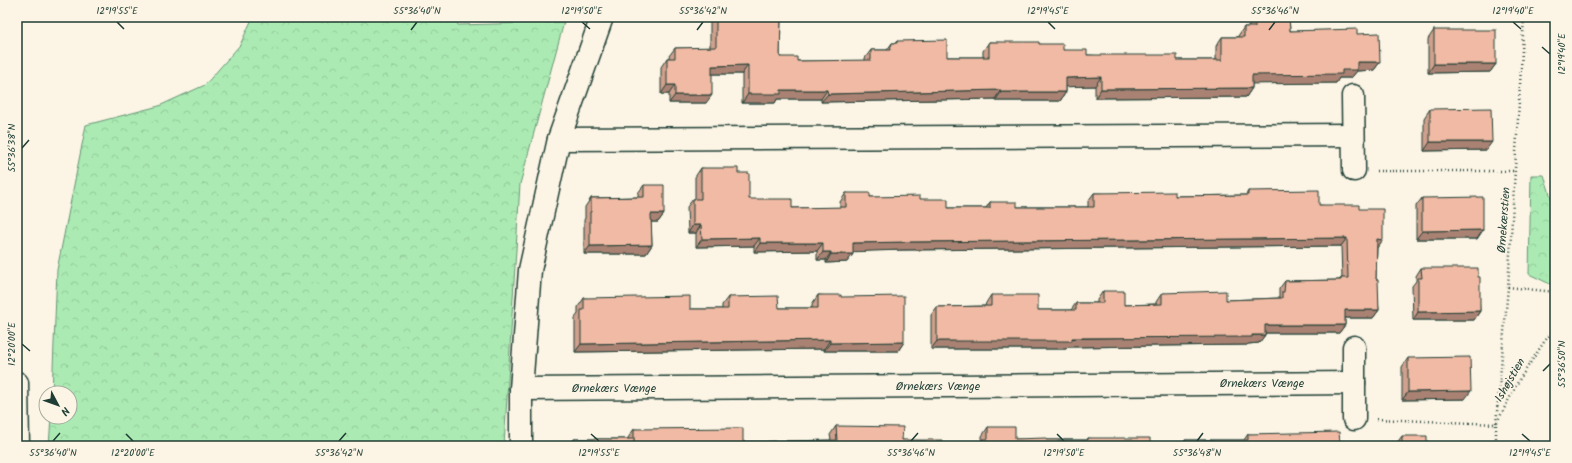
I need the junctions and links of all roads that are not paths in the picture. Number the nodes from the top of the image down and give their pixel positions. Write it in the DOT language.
graph roads {
  1 [pos="602,17"];
  2 [pos="1353,96"];
  3 [pos="1353,135"];
  4 [pos="559,138"];
  5 [pos="1354,170"];
  6 [pos="1354,347"];
  7 [pos="17,383"];
  8 [pos="1354,383"];
  9 [pos="522,389"];
  10 [pos="1354,419"];
  11 [pos="18,446"];
  12 [pos="521,446"];
  1 -- 4 [label="street"];
  2 -- 3 [label="street"];
  3 -- 4 [label="street"];
  3 -- 5 [label="street"];
  4 -- 9 [label="street"];
  6 -- 8 [label="street"];
  7 -- 11 [label="street"];
  8 -- 9 [label="street, Ørnekærs Vænge"];
  8 -- 10 [label="street"];
  9 -- 12 [label="street"];
}
